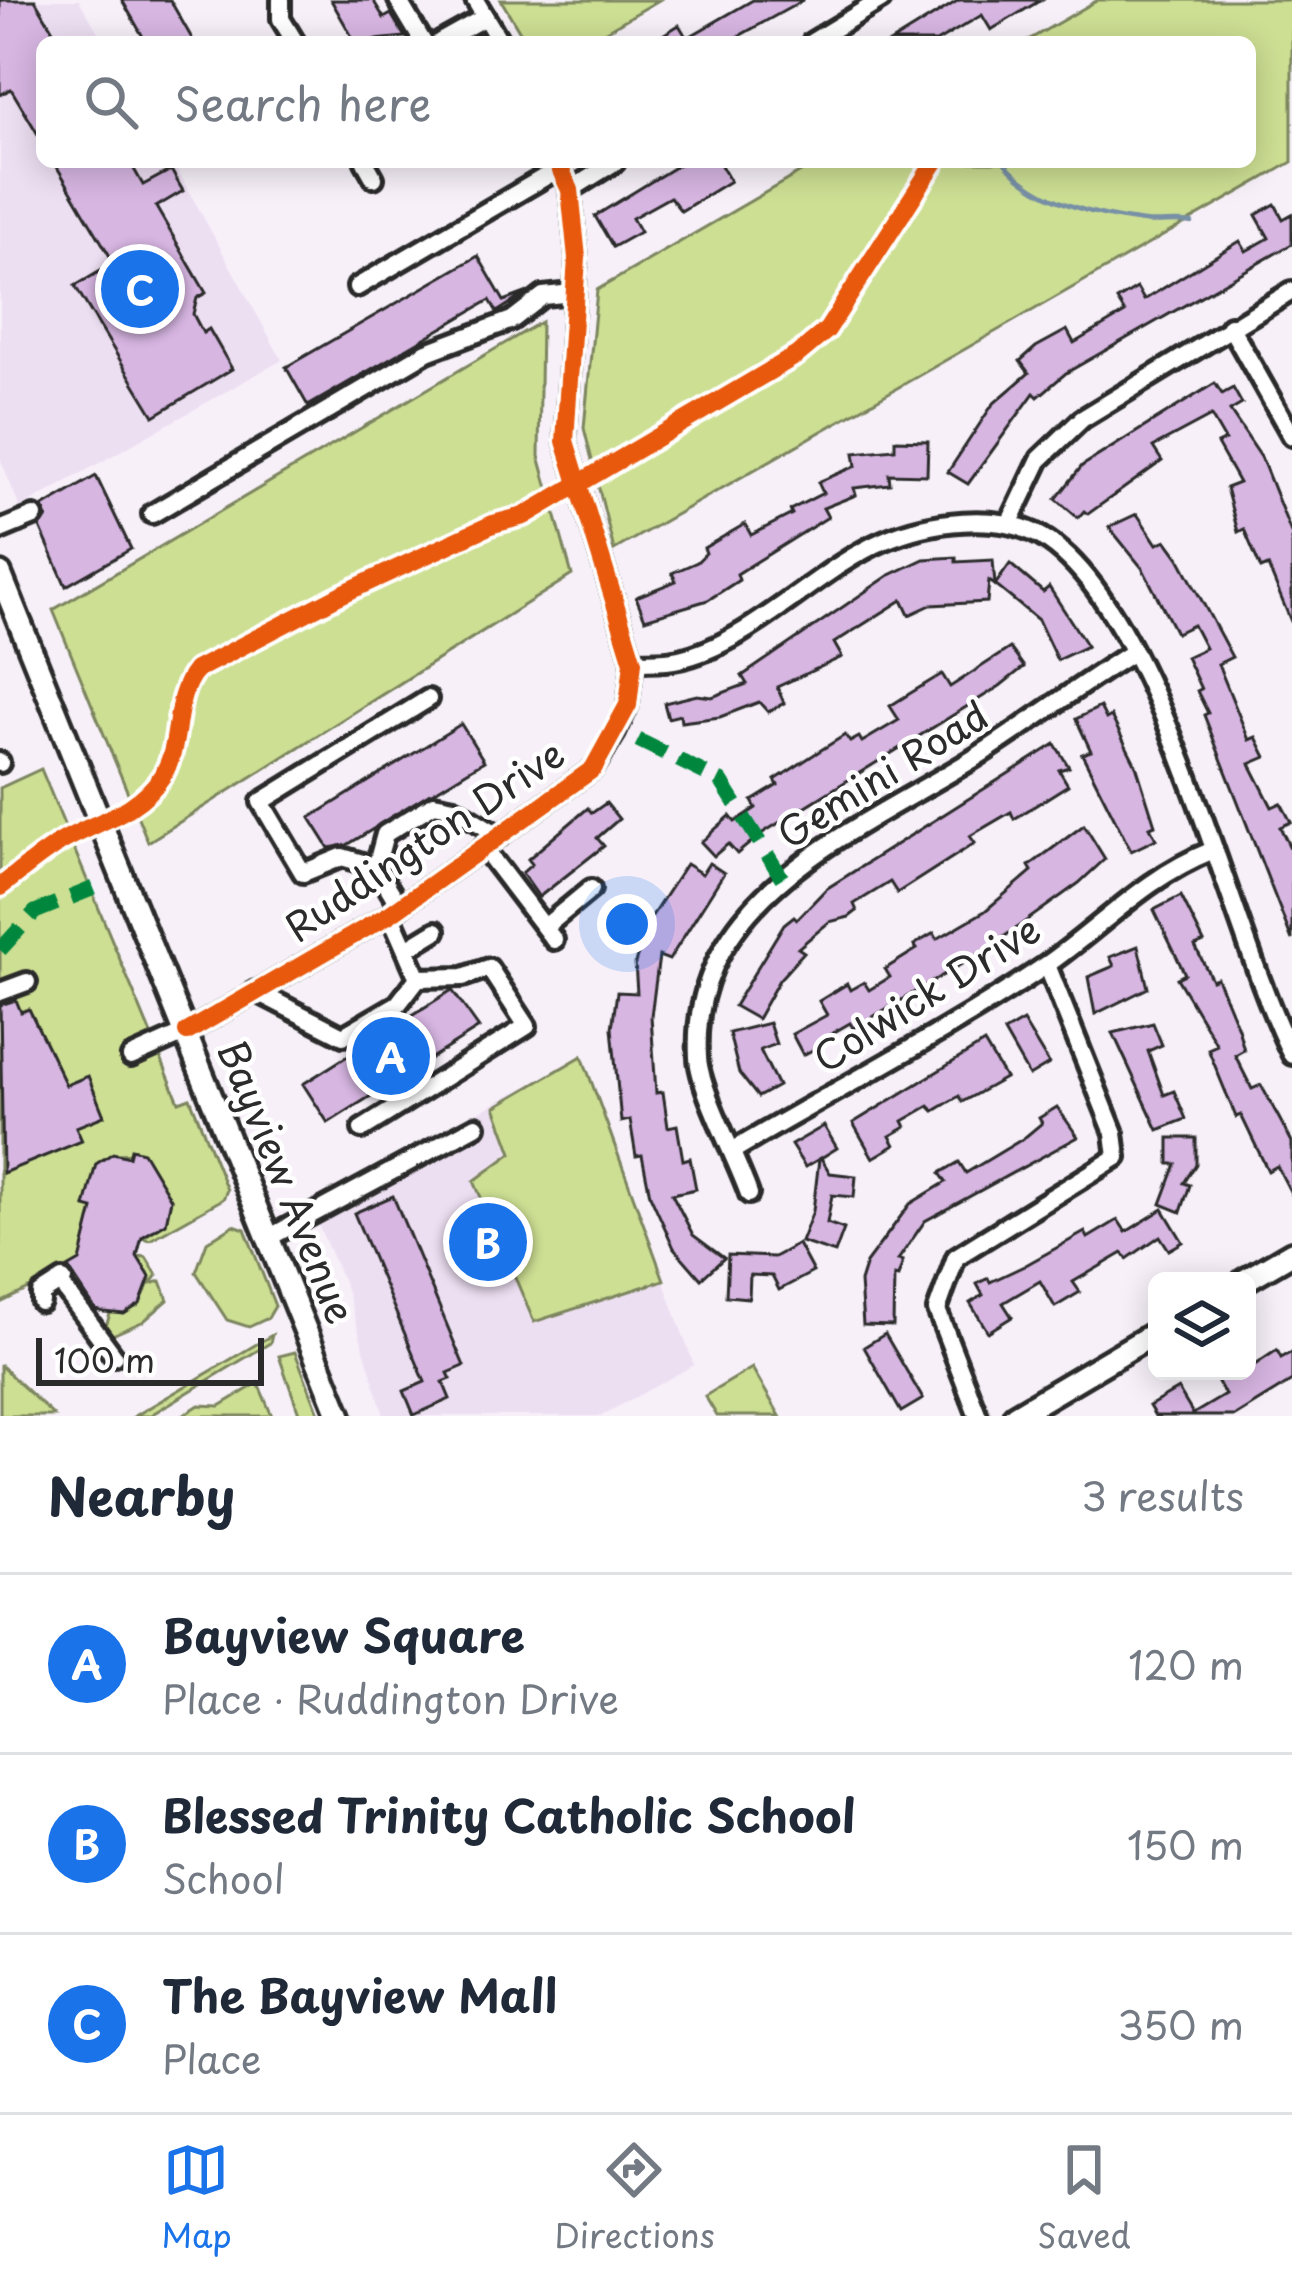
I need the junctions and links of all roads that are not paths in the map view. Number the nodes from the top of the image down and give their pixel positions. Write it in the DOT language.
graph roads {
  1 [pos="281,0"];
  2 [pos="398,0"];
  3 [pos="475,0"];
  4 [pos="881,0"];
  5 [pos="485,17"];
  6 [pos="291,36"];
  7 [pos="419,36"];
  8 [pos="451,36"];
  9 [pos="496,36"];
  10 [pos="822,36"];
  11 [pos="554,168"];
  12 [pos="560,168"];
  13 [pos="605,168"];
  14 [pos="570,190"];
  15 [pos="357,287"];
  16 [pos="1292,291"];
  17 [pos="573,293"];
  18 [pos="1230,326"];
  19 [pos="1292,436"];
  20 [pos="152,514"];
  21 [pos="34,516"];
  22 [pos="1010,522"];
  23 [pos="0,530"];
  24 [pos="0,574"];
  25 [pos="7,609"];
  26 [pos="1133,652"];
  27 [pos="633,662"];
  28 [pos="428,699"];
  29 [pos="500,836"];
  30 [pos="483,847"];
  31 [pos="1211,850"];
  32 [pos="376,867"];
  33 [pos="591,890"];
  34 [pos="394,910"];
  35 [pos="436,931"];
  36 [pos="408,949"];
  37 [pos="1047,965"];
  38 [pos="418,978"];
  39 [pos="27,982"];
  40 [pos="0,992"];
  41 [pos="255,992"];
  42 [pos="187,1032"];
  43 [pos="1291,1052"];
  44 [pos="131,1058"];
  45 [pos="476,1126"];
  46 [pos="362,1129"];
  47 [pos="734,1150"];
  48 [pos="748,1194"];
  49 [pos="270,1237"];
  50 [pos="1292,1253"];
  51 [pos="1256,1274"];
  52 [pos="40,1302"];
  53 [pos="108,1310"];
  54 [pos="100,1334"];
  55 [pos="1148,1337"];
  56 [pos="114,1356"];
  57 [pos="340,1416"];
  58 [pos="978,1416"];
  59 [pos="1015,1416"];
  1 -- 6 [label="street"];
  2 -- 7 [label="street"];
  3 -- 5 [label="street"];
  4 -- 10 [label="street"];
  5 -- 8 [label="street"];
  5 -- 9 [label="street"];
  11 -- 15 [label="street"];
  12 -- 14 [label="street, Ruddington Drive"];
  13 -- 14 [label="street"];
  14 -- 17 [label="street, Ruddington Drive"];
  16 -- 18 [label="street"];
  17 -- 20 [label="street"];
  17 -- 27 [label="street, Ruddington Drive"];
  18 -- 19 [label="street"];
  18 -- 22 [label="street"];
  21 -- 23 [label="street"];
  22 -- 26 [label="street"];
  22 -- 27 [label="street"];
  24 -- 25 [label="main road, Bayview Avenue"];
  25 -- 42 [label="main road, Bayview Avenue"];
  26 -- 31 [label="street"];
  26 -- 47 [label="street, Gemini Road"];
  27 -- 29 [label="street, Ruddington Drive"];
  28 -- 32 [label="street"];
  29 -- 30 [label="street, Ruddington Drive"];
  29 -- 32 [label="street"];
  30 -- 33 [label="street"];
  30 -- 34 [label="street, Ruddington Drive"];
  31 -- 37 [label="street, Colwick Drive"];
  31 -- 43 [label="street"];
  32 -- 34 [label="street"];
  34 -- 36 [label="street"];
  34 -- 41 [label="street, Ruddington Drive"];
  35 -- 36 [label="street"];
  36 -- 38 [label="street"];
  37 -- 47 [label="street, Colwick Drive"];
  37 -- 58 [label="street"];
  38 -- 41 [label="street"];
  38 -- 46 [label="street"];
  39 -- 40 [label="street"];
  41 -- 42 [label="street, Ruddington Drive"];
  42 -- 44 [label="street, Ruddington Drive"];
  42 -- 49 [label="main road, Bayview Avenue"];
  45 -- 49 [label="street"];
  47 -- 48 [label="street, Gemini Road"];
  49 -- 57 [label="main road, Bayview Avenue"];
  50 -- 51 [label="main road"];
  52 -- 54 [label="street"];
  53 -- 54 [label="street"];
  54 -- 56 [label="street"];
  55 -- 59 [label="main road"];
}
